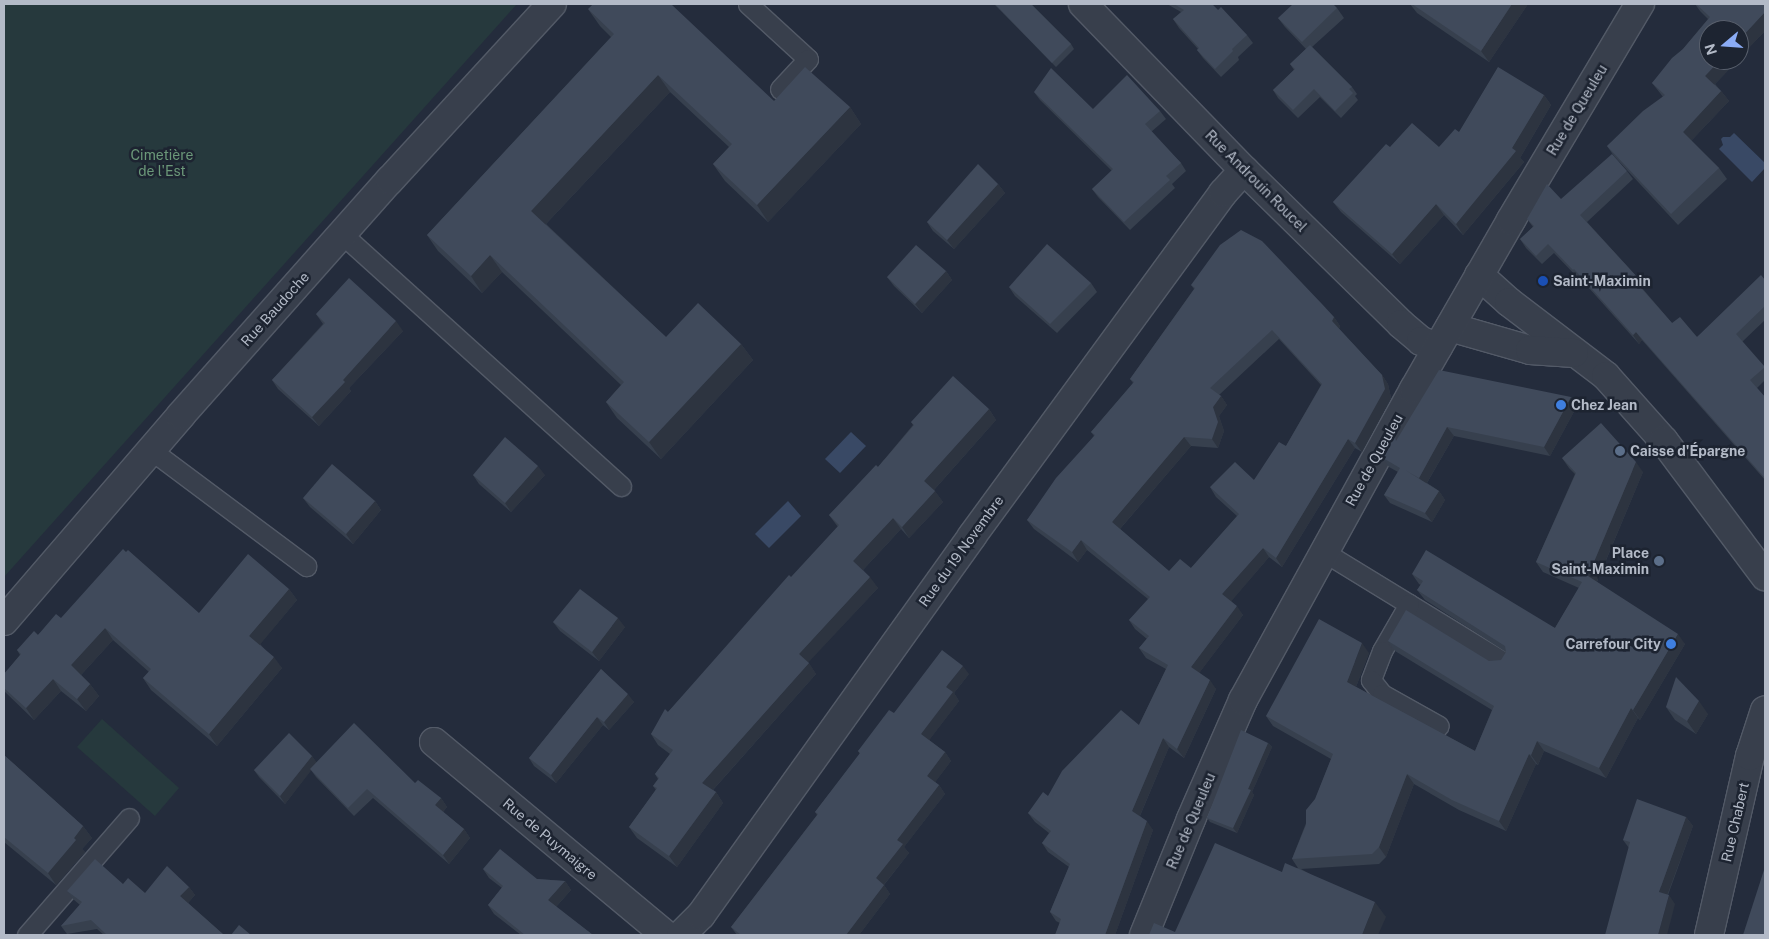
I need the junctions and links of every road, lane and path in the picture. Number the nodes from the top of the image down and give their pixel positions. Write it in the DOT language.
graph roads {
  1 [pos="552,4"];
  2 [pos="748,4"];
  3 [pos="1083,4"];
  4 [pos="1640,4"];
  5 [pos="780,89"];
  6 [pos="1244,170"];
  7 [pos="342,234"];
  8 [pos="1479,275"];
  9 [pos="1444,337"];
  10 [pos="1574,353"];
  11 [pos="151,450"];
  12 [pos="621,486"];
  13 [pos="1324,552"];
  14 [pos="306,566"];
  15 [pos="1765,576"];
  16 [pos="1409,604"];
  17 [pos="4,621"];
  18 [pos="1502,661"];
  19 [pos="1765,710"];
  20 [pos="1439,726"];
  21 [pos="434,742"];
  22 [pos="129,818"];
  23 [pos="27,935"];
  24 [pos="666,935"];
  25 [pos="681,935"];
  26 [pos="1144,935"];
  27 [pos="1709,935"];
  1 -- 7 [label="street, Rue Baudoche"];
  2 -- 5 [label="lane"];
  3 -- 6 [label="street, Rue Androuin Roucel"];
  4 -- 8 [label="street, Rue de Queuleu"];
  6 -- 9 [label="street, Rue Androuin Roucel"];
  6 -- 25 [label="street, Rue du 19 Novembre"];
  7 -- 11 [label="street, Rue Baudoche"];
  7 -- 12 [label="lane"];
  8 -- 9 [label="street, Rue de Queuleu"];
  8 -- 10 [label="street"];
  9 -- 10 [label="street"];
  9 -- 13 [label="street, Rue de Queuleu"];
  10 -- 15 [label="street"];
  11 -- 14 [label="lane"];
  11 -- 17 [label="street, Rue Baudoche"];
  13 -- 16 [label="lane"];
  13 -- 26 [label="street, Rue de Queuleu"];
  16 -- 18 [label="lane"];
  16 -- 20 [label="lane"];
  19 -- 27 [label="street, Rue Chabert"];
  21 -- 24 [label="street, Rue de Puymaigre"];
  22 -- 23 [label="lane"];
}
